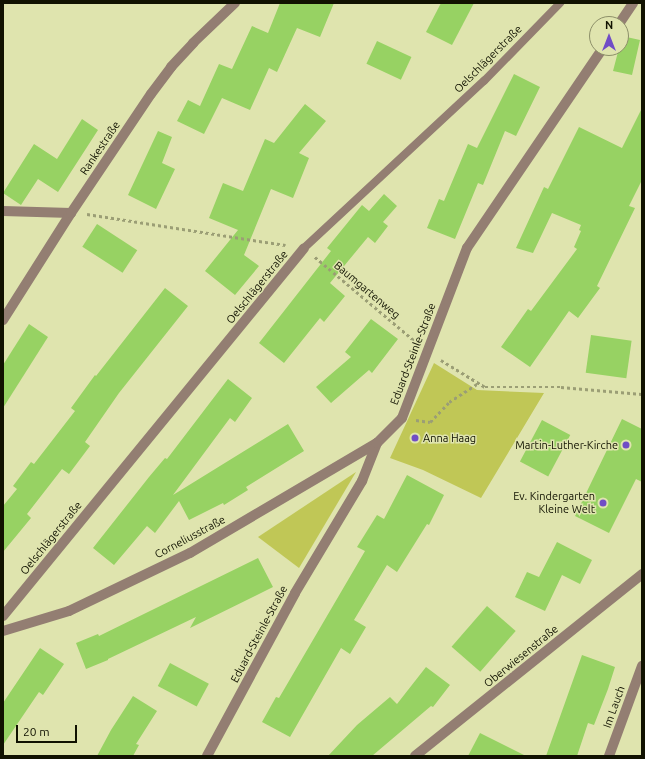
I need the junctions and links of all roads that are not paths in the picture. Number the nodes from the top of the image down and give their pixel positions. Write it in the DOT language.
graph roads {
  1 [pos="235,3"];
  2 [pos="560,3"];
  3 [pos="633,3"];
  4 [pos="624,16"];
  5 [pos="598,56"];
  6 [pos="3,211"];
  7 [pos="71,213"];
  8 [pos="304,248"];
  9 [pos="3,320"];
  10 [pos="377,443"];
  11 [pos="642,574"];
  12 [pos="3,616"];
  13 [pos="3,631"];
  14 [pos="642,666"];
  15 [pos="207,756"];
  16 [pos="415,756"];
  17 [pos="609,756"];
  1 -- 7 [label="street, Rankestraße"];
  2 -- 8 [label="lane, Oelschlägerstraße"];
  3 -- 4 [label="street"];
  5 -- 10 [label="street, Eduard-Steinle-Straße"];
  6 -- 7 [label="street"];
  7 -- 9 [label="street, Rankestraße"];
  8 -- 12 [label="street, Oelschlägerstraße"];
  10 -- 13 [label="street, Corneliusstraße"];
  10 -- 15 [label="street, Eduard-Steinle-Straße"];
  11 -- 16 [label="street, Oberwiesenstraße"];
  14 -- 17 [label="street, Im Lauch"];
}
